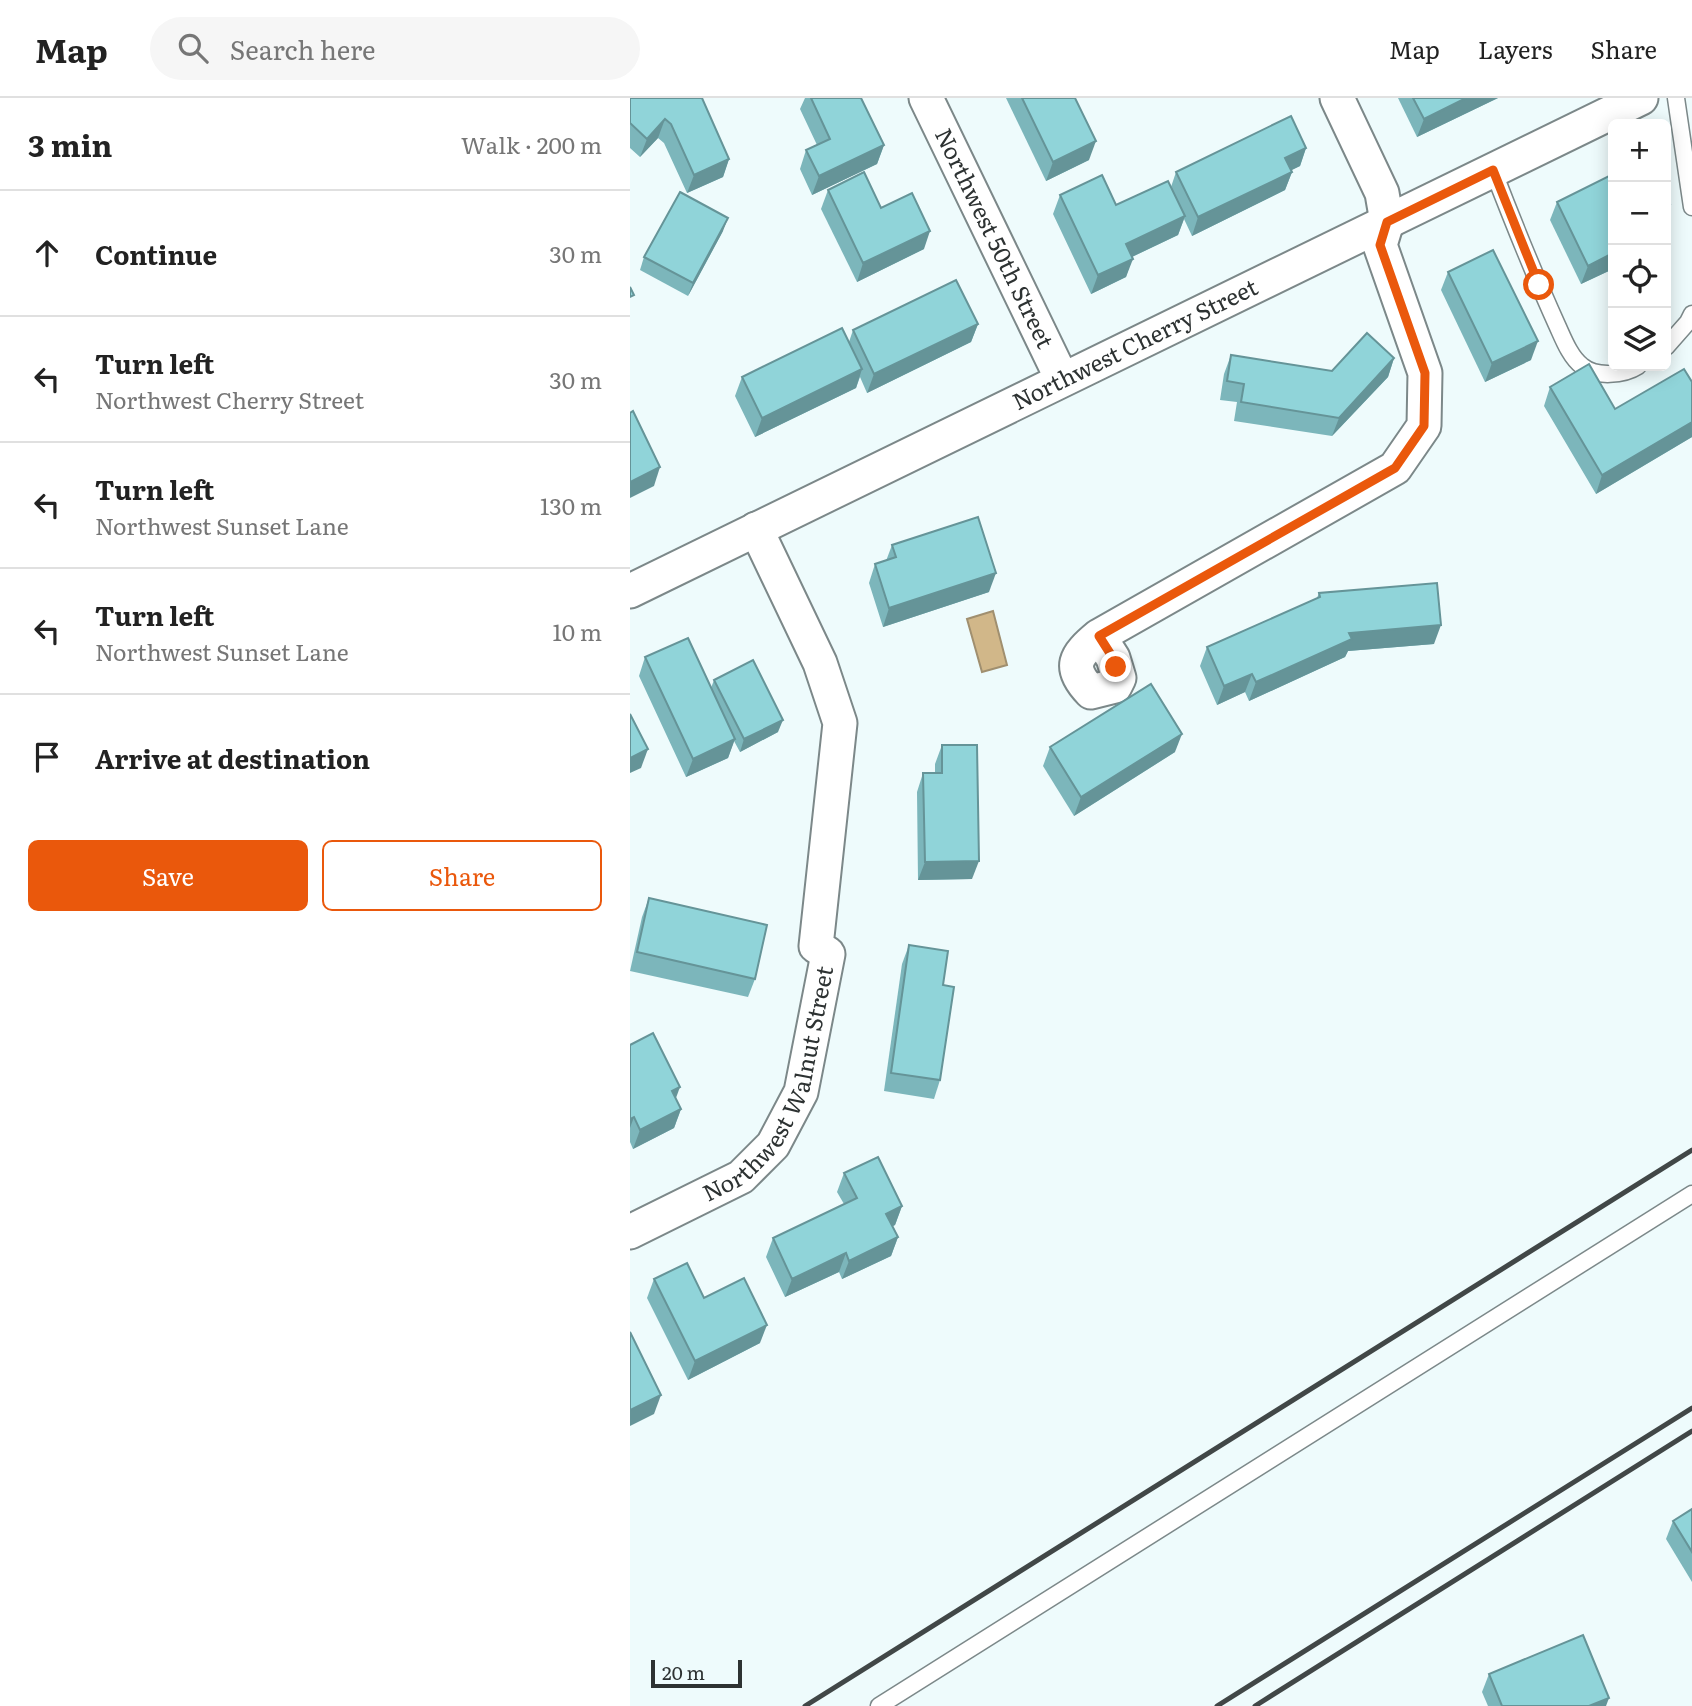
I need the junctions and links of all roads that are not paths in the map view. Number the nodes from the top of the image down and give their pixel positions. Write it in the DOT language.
graph roads {
  1 [pos="926,98"];
  2 [pos="1337,98"];
  3 [pos="1641,98"];
  4 [pos="1676,98"];
  5 [pos="1493,170"];
  6 [pos="1692,207"];
  7 [pos="1387,222"];
  8 [pos="1692,314"];
  9 [pos="1671,341"];
  10 [pos="1624,371"];
  11 [pos="1062,379"];
  12 [pos="756,530"];
  13 [pos="630,591"];
  14 [pos="1099,636"];
  15 [pos="1692,1194"];
  16 [pos="630,1231"];
  17 [pos="878,1706"];
  1 -- 11 [label="street, Northwest 50th Street"];
  2 -- 7 [label="street"];
  3 -- 5 [label="street, Northwest Cherry Street"];
  4 -- 6 [label="lane"];
  5 -- 7 [label="street, Northwest Cherry Street"];
  5 -- 10 [label="lane"];
  7 -- 11 [label="street, Northwest Cherry Street"];
  7 -- 14 [label="street"];
  8 -- 9 [label="lane"];
  11 -- 12 [label="street, Northwest Cherry Street"];
  12 -- 13 [label="street, Northwest Cherry Street"];
  12 -- 16 [label="street, Northwest Walnut Street"];
  15 -- 17 [label="lane"];
}
